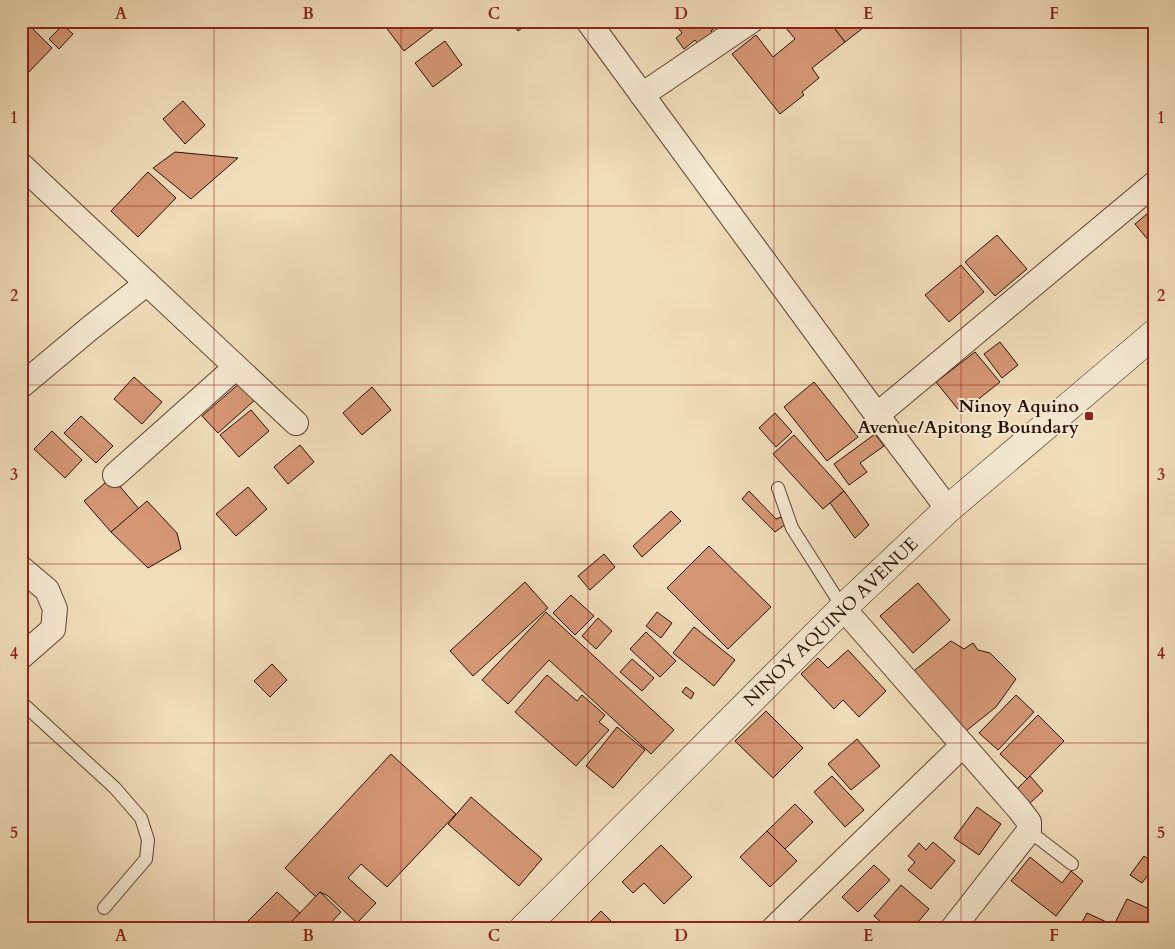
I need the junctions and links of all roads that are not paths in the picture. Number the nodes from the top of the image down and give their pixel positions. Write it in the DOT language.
graph roads {
  1 [pos="588,21"];
  2 [pos="746,23"];
  3 [pos="642,95"];
  4 [pos="21,165"];
  5 [pos="1154,184"];
  6 [pos="147,283"];
  7 [pos="1154,334"];
  8 [pos="236,367"];
  9 [pos="21,386"];
  10 [pos="877,415"];
  11 [pos="296,423"];
  12 [pos="115,475"];
  13 [pos="778,488"];
  14 [pos="948,509"];
  15 [pos="21,568"];
  16 [pos="843,608"];
  17 [pos="21,657"];
  18 [pos="21,702"];
  19 [pos="963,745"];
  20 [pos="1029,831"];
  21 [pos="1072,864"];
  22 [pos="104,908"];
  23 [pos="524,928"];
  24 [pos="774,928"];
  25 [pos="953,928"];
  1 -- 3 [label="street"];
  2 -- 3 [label="street"];
  3 -- 10 [label="street"];
  4 -- 6 [label="street"];
  5 -- 10 [label="street"];
  6 -- 8 [label="street"];
  6 -- 9 [label="street"];
  7 -- 14 [label="main road, NINOY AQUINO AVENUE"];
  8 -- 11 [label="street"];
  8 -- 12 [label="street"];
  10 -- 14 [label="street"];
  13 -- 16 [label="lane"];
  14 -- 16 [label="main road, NINOY AQUINO AVENUE"];
  15 -- 17 [label="street"];
  16 -- 19 [label="street"];
  16 -- 23 [label="main road, NINOY AQUINO AVENUE"];
  18 -- 22 [label="lane"];
  19 -- 20 [label="street"];
  19 -- 24 [label="street"];
  20 -- 21 [label="lane"];
  20 -- 25 [label="street"];
}
